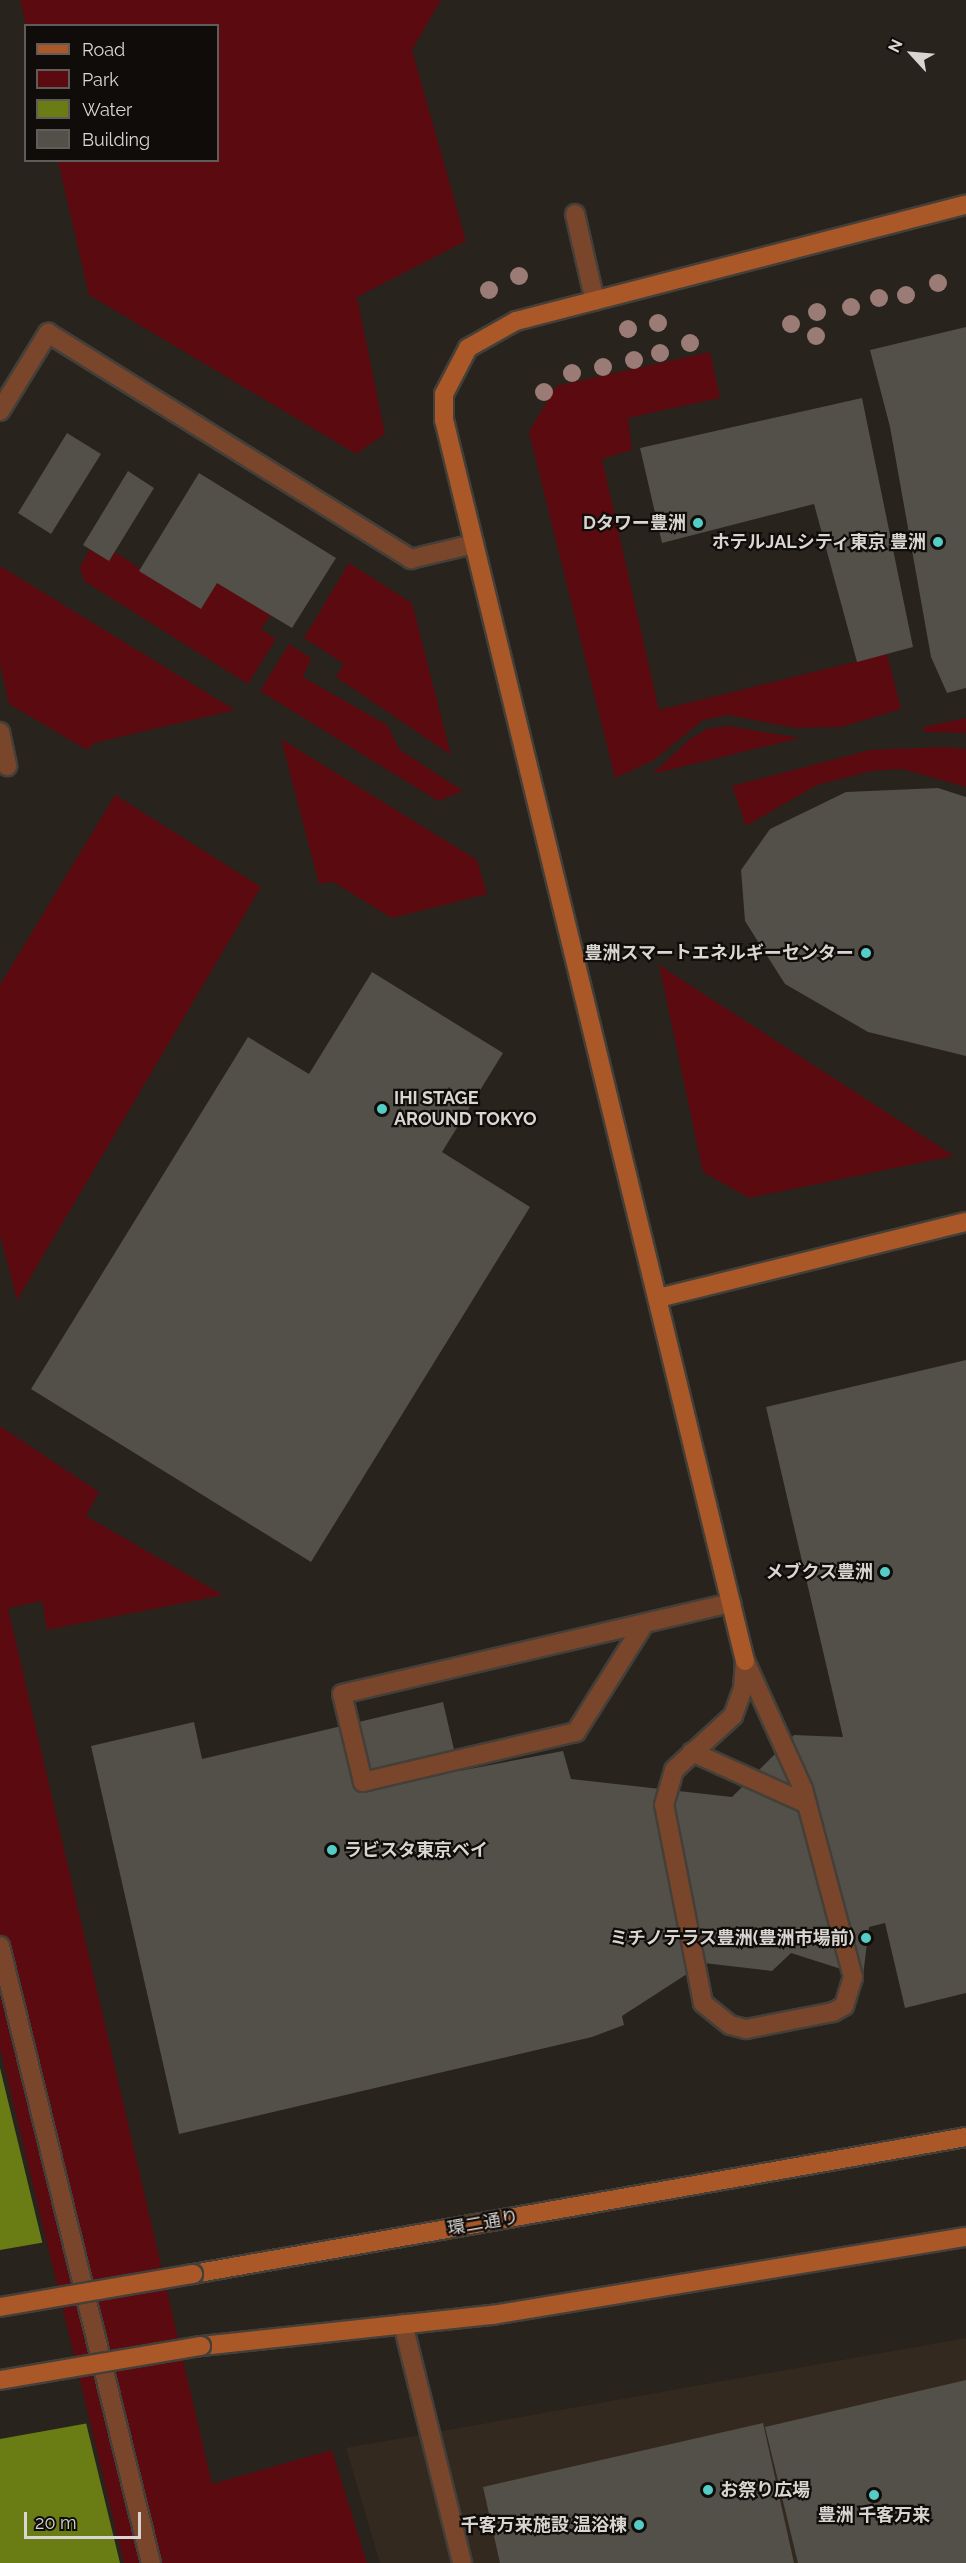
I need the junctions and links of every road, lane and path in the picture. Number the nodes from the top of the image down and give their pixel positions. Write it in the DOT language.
graph roads {
  1 [pos="966,206"];
  2 [pos="575,214"];
  3 [pos="595,301"];
  4 [pos="0,411"];
  5 [pos="474,544"];
  6 [pos="0,732"];
  7 [pos="7,766"];
  8 [pos="966,1222"];
  9 [pos="658,1298"];
  10 [pos="731,1603"];
  11 [pos="644,1624"];
  12 [pos="745,1661"];
  13 [pos="692,1752"];
  14 [pos="807,1804"];
  15 [pos="0,1946"];
  16 [pos="966,2137"];
  17 [pos="966,2237"];
  18 [pos="0,2307"];
  19 [pos="403,2324"];
  20 [pos="0,2380"];
  21 [pos="151,2563"];
  22 [pos="462,2563"];
  1 -- 3 [label="street"];
  2 -- 3 [label="street"];
  3 -- 5 [label="street"];
  4 -- 5 [label="street"];
  5 -- 9 [label="street"];
  6 -- 7 [label="street"];
  8 -- 9 [label="street"];
  9 -- 10 [label="street"];
  10 -- 11 [label="street"];
  10 -- 12 [label="street"];
  11 -- 11 [label="street"];
  12 -- 13 [label="street"];
  12 -- 14 [label="street"];
  13 -- 14 [label="street"];
  13 -- 14 [label="street"];
  15 -- 21 [label="street"];
  16 -- 18 [label="street, 環二通り, bridge"];
  17 -- 19 [label="street"];
  19 -- 20 [label="street, bridge"];
  19 -- 22 [label="street"];
}
